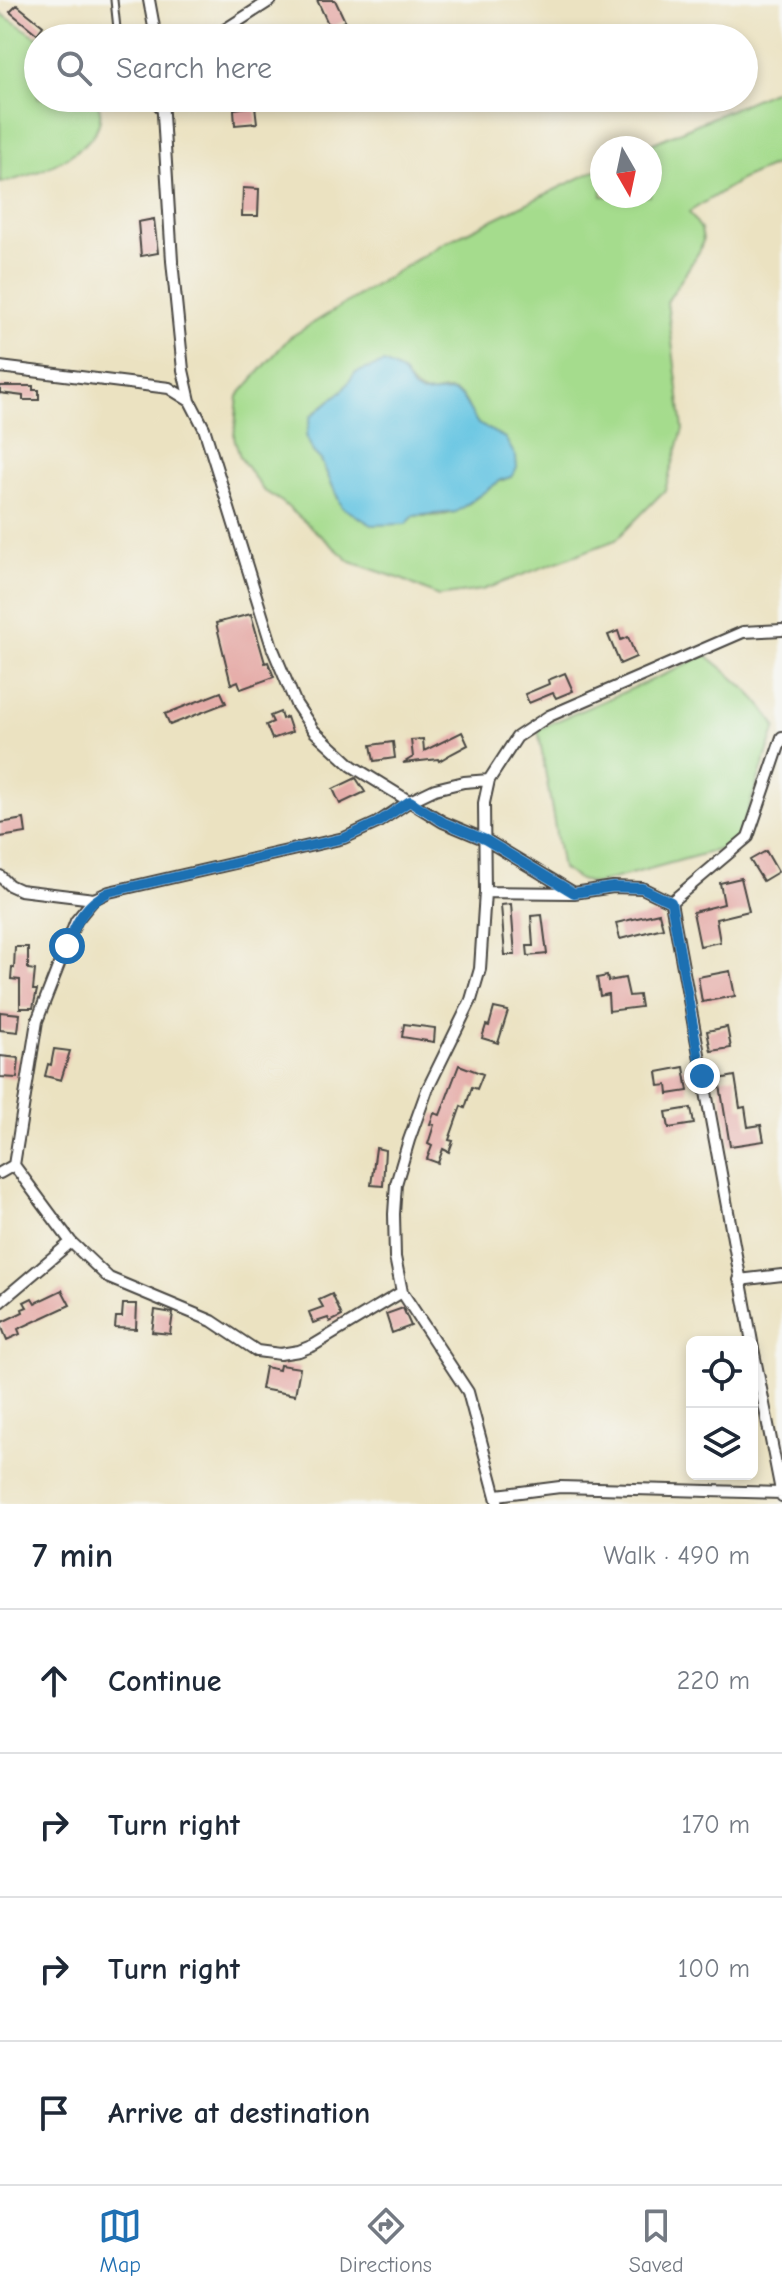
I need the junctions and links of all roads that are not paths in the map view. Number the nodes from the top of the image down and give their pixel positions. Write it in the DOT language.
graph roads {
  1 [pos="114,0"];
  2 [pos="149,0"];
  3 [pos="271,0"];
  4 [pos="117,24"];
  5 [pos="153,24"];
  6 [pos="234,24"];
  7 [pos="163,113"];
  8 [pos="0,367"];
  9 [pos="190,401"];
  10 [pos="782,630"];
  11 [pos="782,737"];
  12 [pos="489,780"];
  13 [pos="410,801"];
  14 [pos="486,840"];
  15 [pos="0,876"];
  16 [pos="485,892"];
  17 [pos="574,893"];
  18 [pos="94,899"];
  19 [pos="671,902"];
  20 [pos="14,1165"];
  21 [pos="0,1173"];
  22 [pos="71,1242"];
  23 [pos="782,1275"];
  24 [pos="739,1280"];
  25 [pos="402,1292"];
  26 [pos="0,1302"];
  27 [pos="751,1336"];
  28 [pos="758,1373"];
  29 [pos="782,1494"];
  30 [pos="497,1499"];
  1 -- 4 [label="lane"];
  2 -- 5 [label="street"];
  3 -- 6 [label="street"];
  7 -- 9 [label="street"];
  8 -- 9 [label="street"];
  9 -- 13 [label="street"];
  10 -- 12 [label="street"];
  11 -- 19 [label="street"];
  12 -- 13 [label="street"];
  12 -- 14 [label="street"];
  13 -- 14 [label="street"];
  13 -- 18 [label="street"];
  14 -- 16 [label="street"];
  14 -- 17 [label="street"];
  15 -- 18 [label="street"];
  16 -- 17 [label="street"];
  16 -- 25 [label="street"];
  17 -- 19 [label="street"];
  18 -- 20 [label="street"];
  19 -- 24 [label="street"];
  20 -- 21 [label="street"];
  20 -- 22 [label="street"];
  22 -- 25 [label="street"];
  22 -- 26 [label="street"];
  23 -- 24 [label="street"];
  24 -- 27 [label="street"];
  25 -- 30 [label="street"];
  28 -- 29 [label="street"];
  29 -- 30 [label="street"];
}
